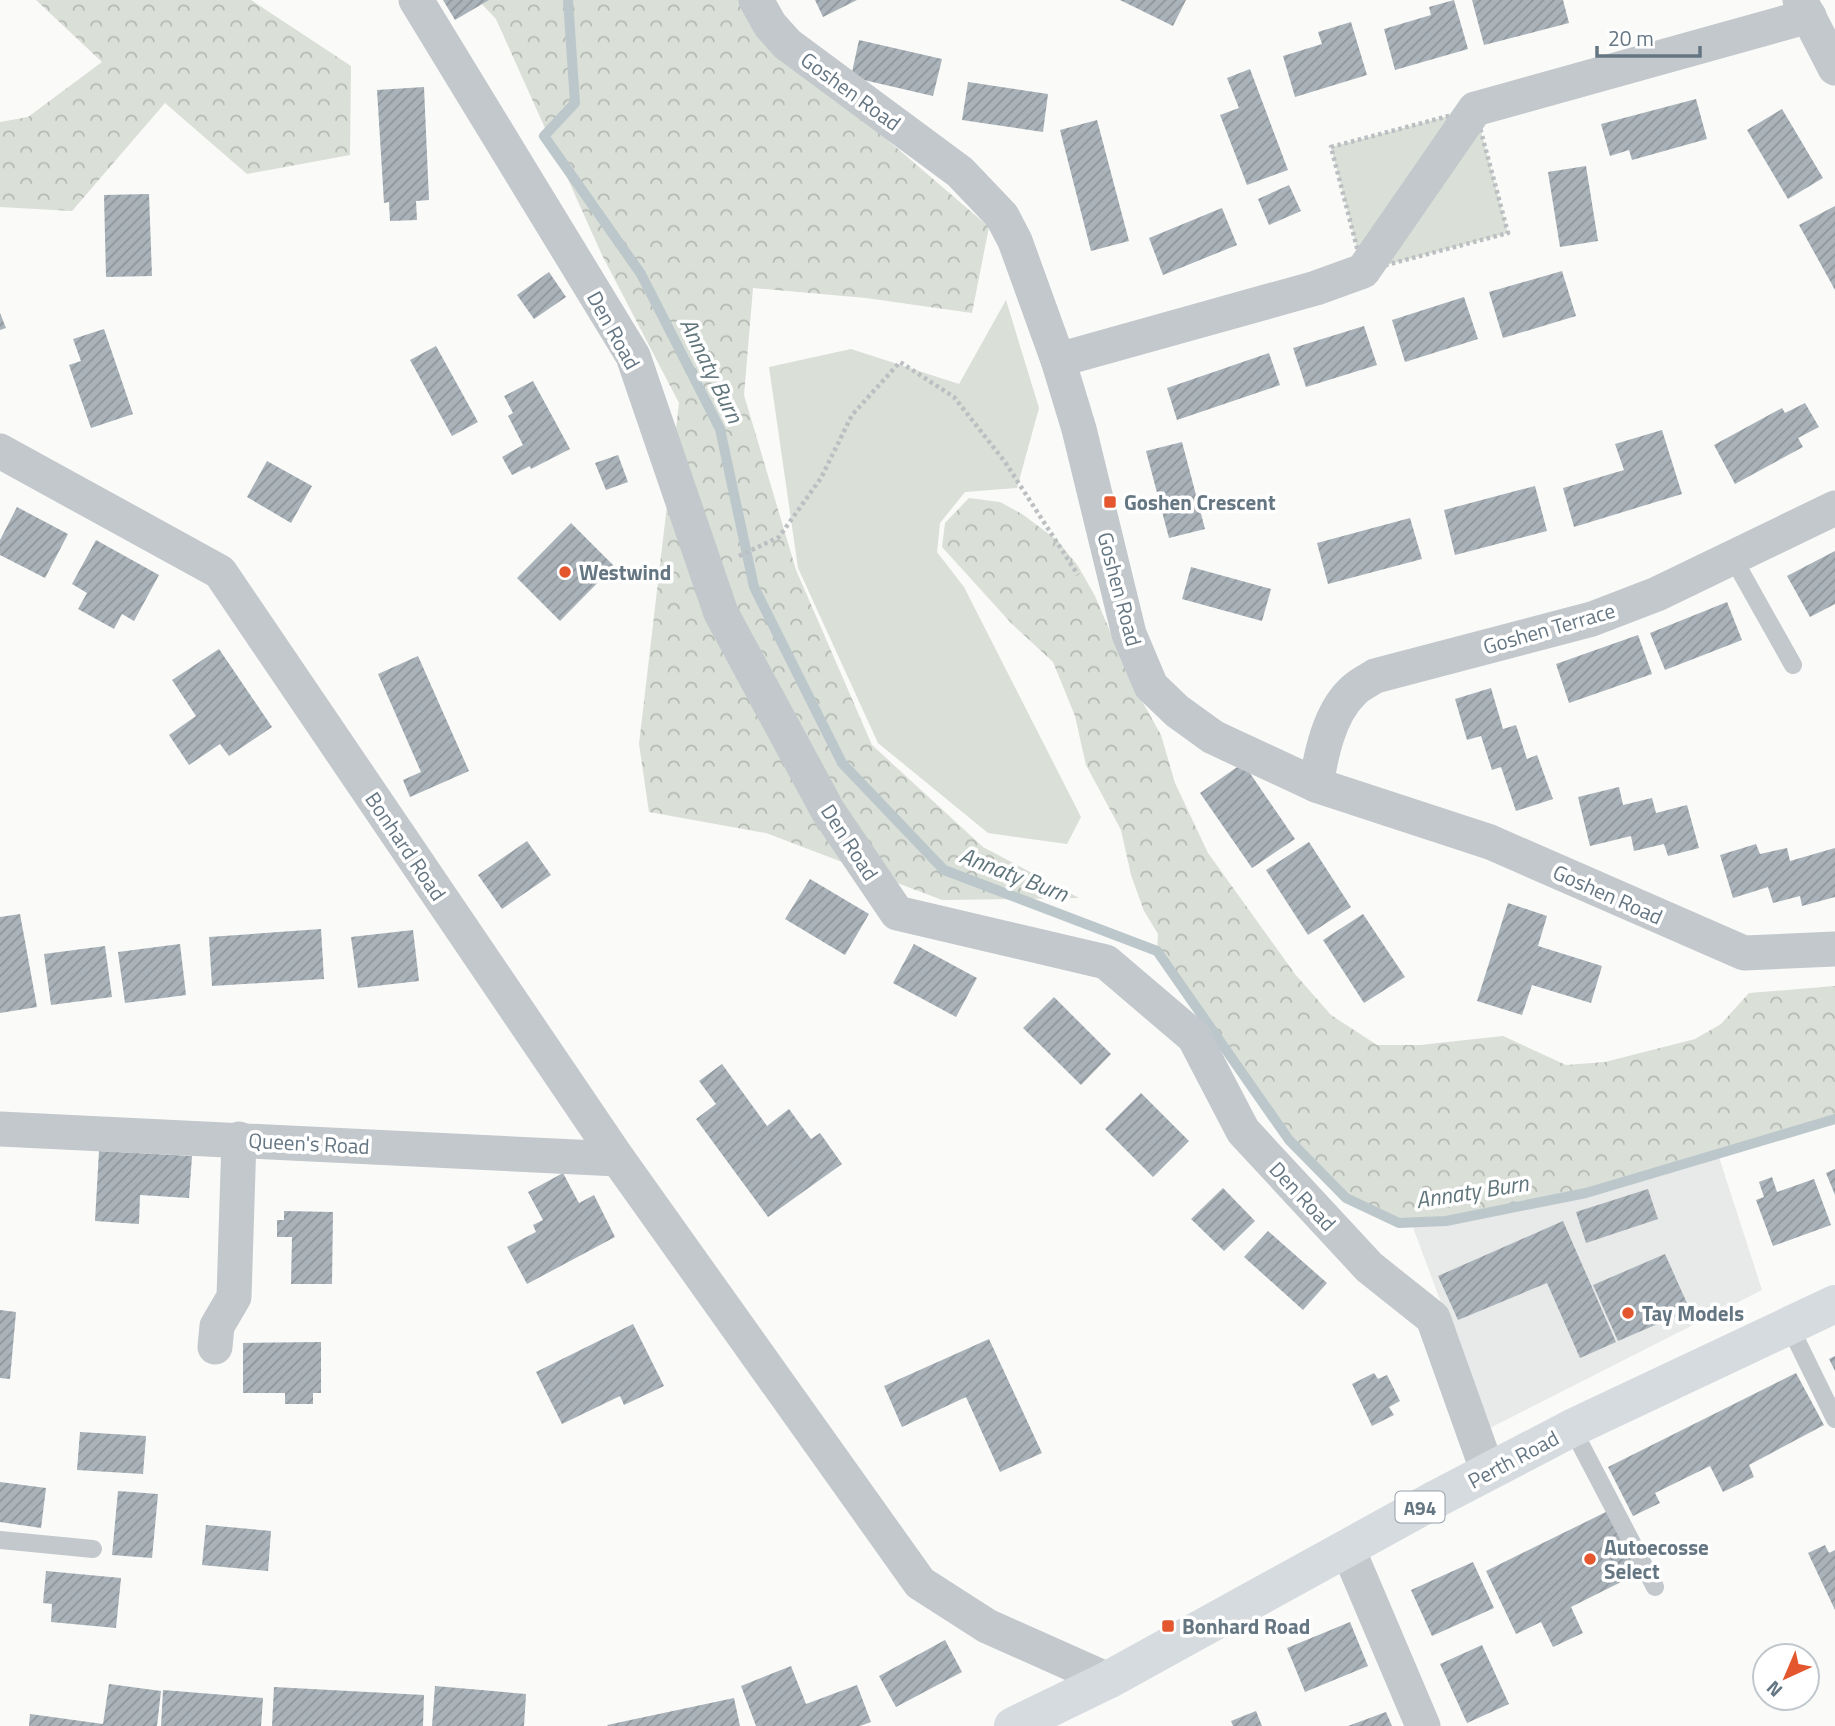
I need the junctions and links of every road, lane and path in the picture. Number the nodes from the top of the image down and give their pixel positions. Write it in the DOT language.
graph roads {
  1 [pos="416,0"];
  2 [pos="756,0"];
  3 [pos="1804,8"];
  4 [pos="1835,68"];
  5 [pos="1058,360"];
  6 [pos="0,451"];
  7 [pos="1835,508"];
  8 [pos="752,552"];
  9 [pos="1733,558"];
  10 [pos="1084,582"];
  11 [pos="1793,665"];
  12 [pos="1317,785"];
  13 [pos="1835,949"];
  14 [pos="0,1129"];
  15 [pos="239,1139"];
  16 [pos="618,1159"];
  17 [pos="1835,1304"];
  18 [pos="1788,1325"];
  19 [pos="215,1347"];
  20 [pos="1835,1419"];
  21 [pos="1572,1428"];
  22 [pos="1489,1472"];
  23 [pos="0,1540"];
  24 [pos="1347,1547"];
  25 [pos="93,1549"];
  26 [pos="1655,1587"];
  27 [pos="1108,1680"];
  28 [pos="1013,1726"];
  29 [pos="1423,1726"];
  1 -- 22 [label="street, Den Road"];
  2 -- 5 [label="street, Goshen Road"];
  3 -- 4 [label="street"];
  3 -- 5 [label="street"];
  5 -- 12 [label="street, Goshen Road"];
  6 -- 16 [label="street, Bonhard Road"];
  7 -- 9 [label="street, Goshen Terrace"];
  8 -- 10 [label="path"];
  9 -- 11 [label="lane"];
  9 -- 12 [label="street, Goshen Terrace"];
  12 -- 13 [label="street, Goshen Road"];
  14 -- 15 [label="street, Queen's Road"];
  15 -- 16 [label="street, Queen's Road"];
  15 -- 19 [label="street"];
  16 -- 27 [label="street, Bonhard Road"];
  17 -- 18 [label="main road, Perth Road / A94"];
  18 -- 20 [label="lane"];
  18 -- 21 [label="main road, Perth Road / A94"];
  21 -- 22 [label="main road, Perth Road / A94"];
  21 -- 26 [label="lane"];
  22 -- 24 [label="main road, Perth Road / A94"];
  23 -- 25 [label="lane"];
  24 -- 27 [label="main road, Perth Road / A94"];
  24 -- 29 [label="street"];
  27 -- 28 [label="main road, Perth Road / A94"];
}
